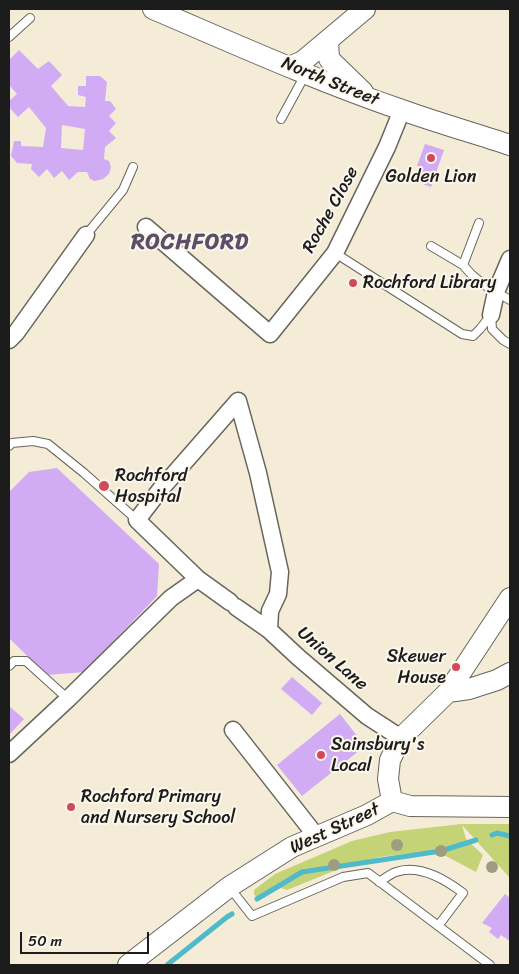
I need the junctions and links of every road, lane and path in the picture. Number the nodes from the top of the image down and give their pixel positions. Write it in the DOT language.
graph roads {
  1 [pos="153,9"];
  2 [pos="366,9"];
  3 [pos="30,18"];
  4 [pos="9,37"];
  5 [pos="328,40"];
  6 [pos="298,70"];
  7 [pos="370,98"];
  8 [pos="402,110"];
  9 [pos="281,118"];
  10 [pos="510,145"];
  11 [pos="133,167"];
  12 [pos="479,224"];
  13 [pos="146,226"];
  14 [pos="86,235"];
  15 [pos="431,246"];
  16 [pos="335,253"];
  17 [pos="510,259"];
  18 [pos="463,265"];
  19 [pos="503,296"];
  20 [pos="491,315"];
  21 [pos="11,333"];
  22 [pos="510,344"];
  23 [pos="9,446"];
  24 [pos="137,520"];
  25 [pos="198,579"];
  26 [pos="510,598"];
  27 [pos="269,630"];
  28 [pos="9,666"];
  29 [pos="510,674"];
  30 [pos="448,692"];
  31 [pos="68,699"];
  32 [pos="233,730"];
  33 [pos="401,738"];
  34 [pos="9,754"];
  35 [pos="392,801"];
  36 [pos="510,807"];
  37 [pos="318,837"];
  38 [pos="379,882"];
  39 [pos="229,887"];
  40 [pos="438,926"];
  41 [pos="128,965"];
  42 [pos="490,965"];
  1 -- 6 [label="street, North Street"];
  2 -- 5 [label="street"];
  3 -- 4 [label="lane"];
  5 -- 6 [label="street"];
  5 -- 7 [label="street"];
  6 -- 7 [label="street, North Street"];
  6 -- 9 [label="lane"];
  7 -- 8 [label="street, North Street"];
  8 -- 10 [label="street, North Street"];
  8 -- 16 [label="street, Roche Close"];
  11 -- 14 [label="lane"];
  12 -- 18 [label="lane"];
  13 -- 16 [label="street, Roche Close"];
  14 -- 21 [label="street"];
  15 -- 18 [label="lane"];
  16 -- 20 [label="lane"];
  17 -- 19 [label="street"];
  18 -- 19 [label="lane"];
  19 -- 20 [label="street"];
  20 -- 22 [label="lane"];
  23 -- 24 [label="lane"];
  24 -- 25 [label="street"];
  24 -- 27 [label="street, Union Lane"];
  25 -- 27 [label="street"];
  25 -- 31 [label="street"];
  26 -- 30 [label="street, West Street"];
  27 -- 33 [label="street, Union Lane"];
  28 -- 31 [label="lane"];
  29 -- 30 [label="street"];
  30 -- 33 [label="street, West Street"];
  31 -- 34 [label="street"];
  32 -- 37 [label="street"];
  33 -- 35 [label="street, West Street"];
  35 -- 36 [label="street"];
  35 -- 37 [label="street, West Street"];
  37 -- 39 [label="street, West Street"];
  38 -- 39 [label="lane"];
  38 -- 40 [label="lane"];
  38 -- 40 [label="lane"];
  39 -- 41 [label="street, West Street"];
  40 -- 42 [label="lane"];
}
